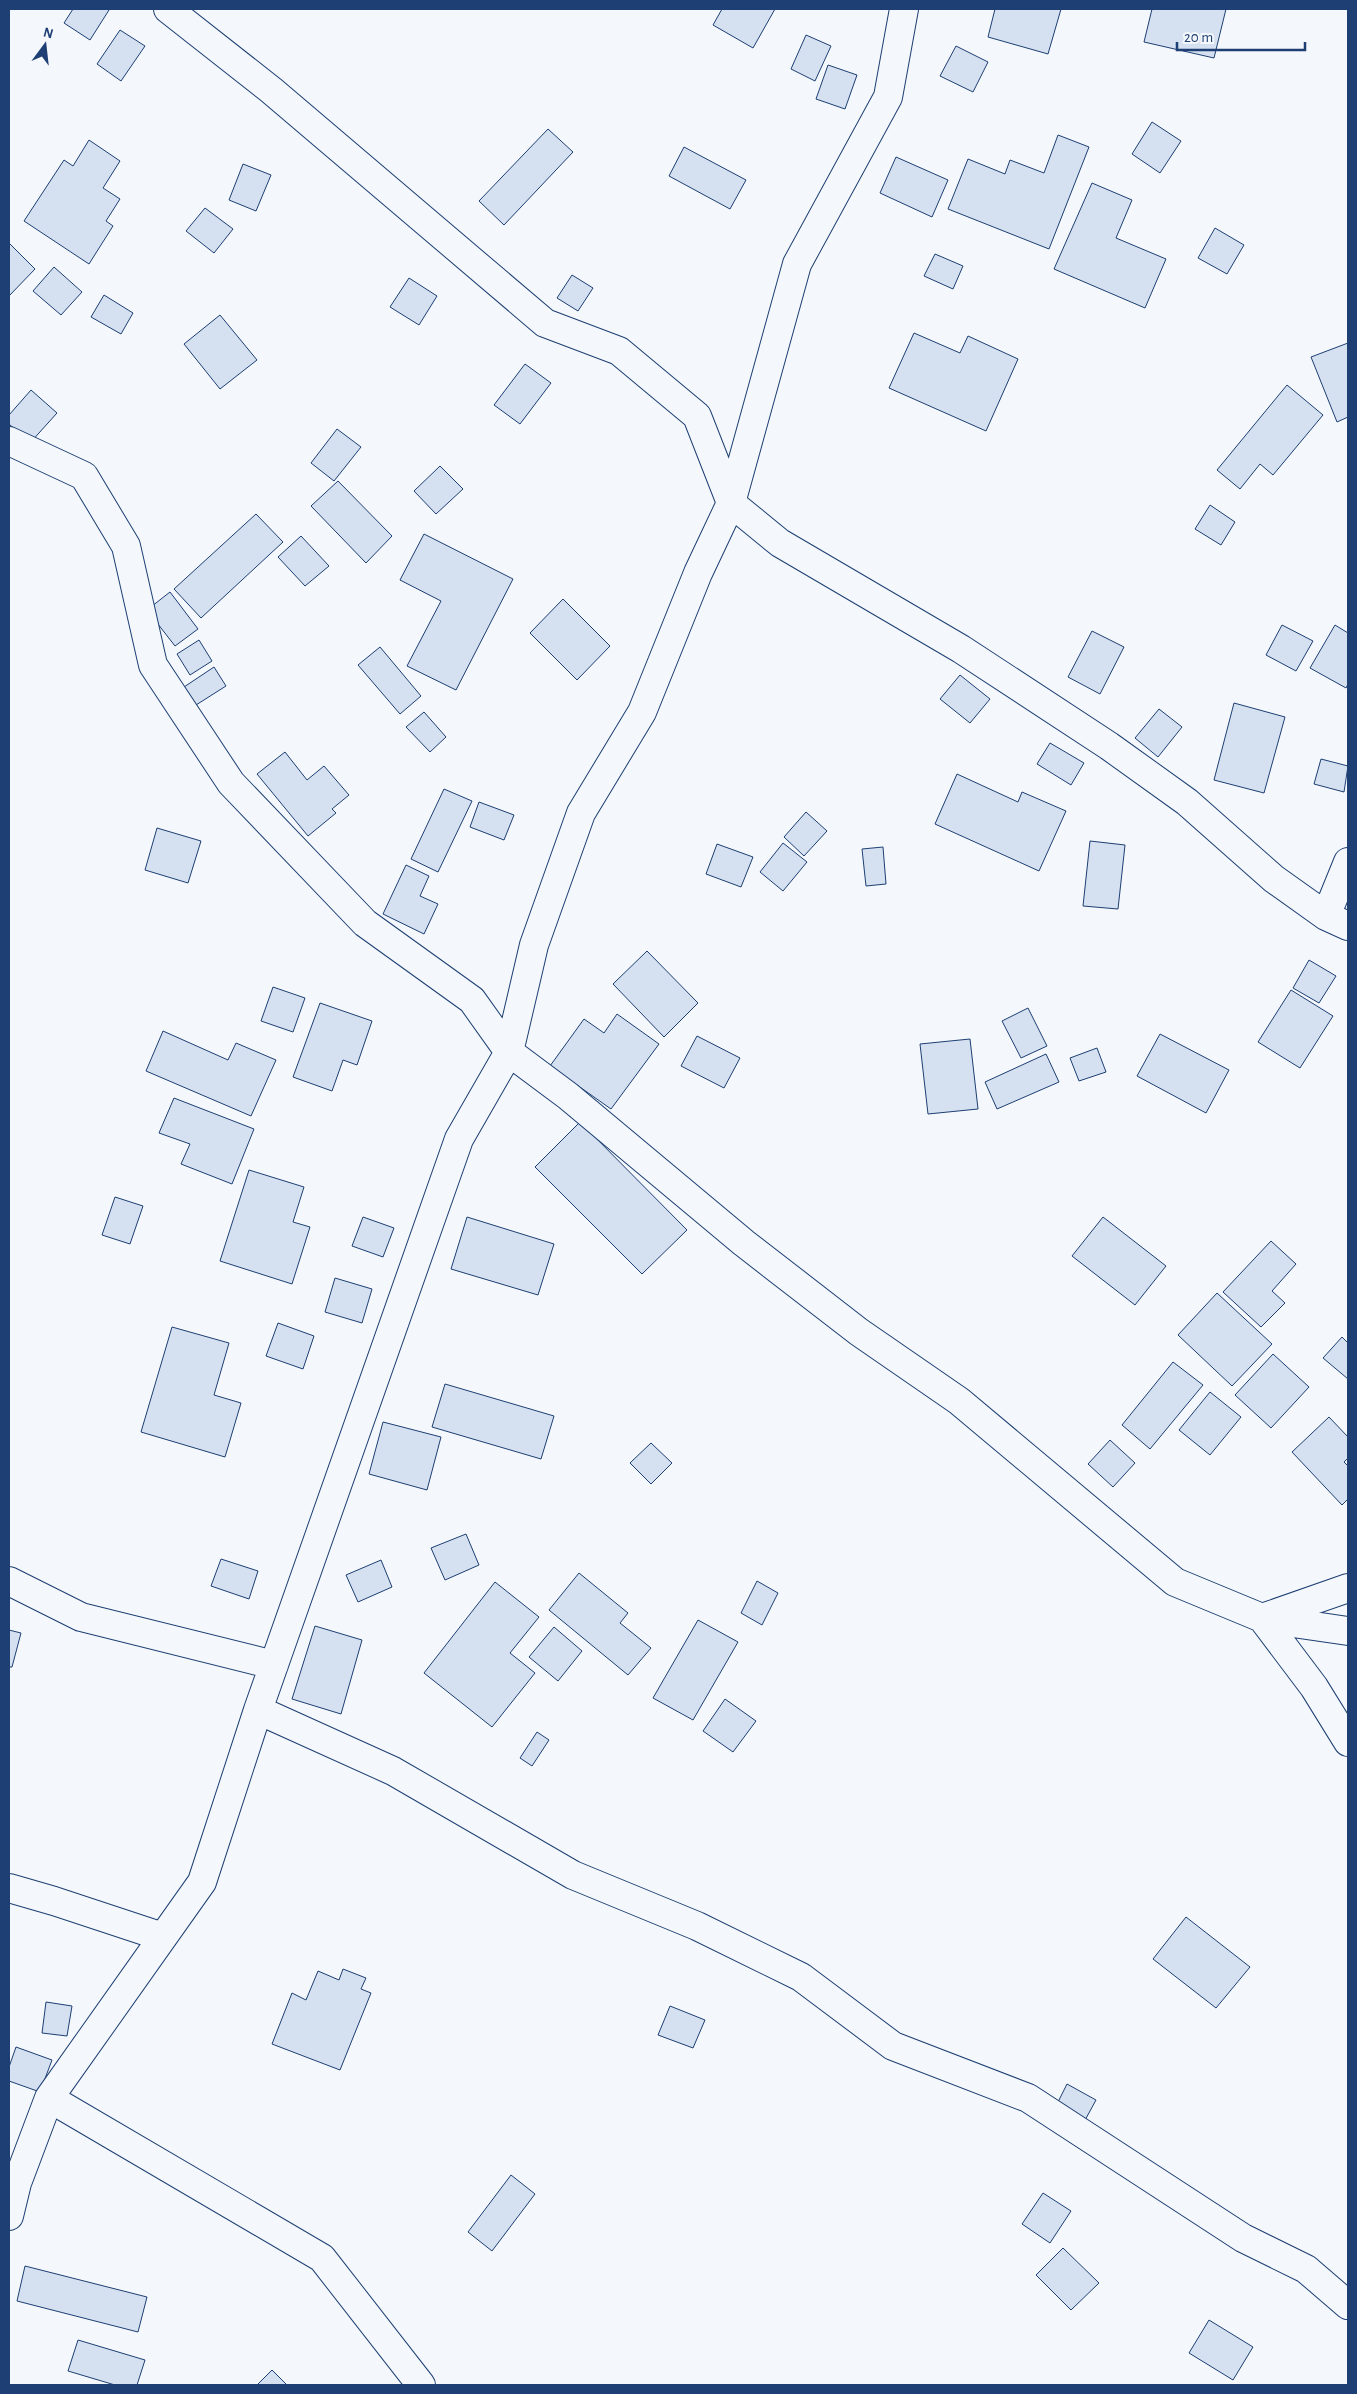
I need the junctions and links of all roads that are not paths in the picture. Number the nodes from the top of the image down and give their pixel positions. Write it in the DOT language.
graph roads {
  1 [pos="168,9"];
  2 [pos="902,10"];
  3 [pos="9,441"];
  4 [pos="731,503"];
  5 [pos="1348,862"];
  6 [pos="1337,921"];
  7 [pos="509,1052"];
  8 [pos="9,1582"];
  9 [pos="1348,1588"];
  10 [pos="1262,1618"];
  11 [pos="1348,1631"];
  12 [pos="274,1665"];
  13 [pos="258,1710"];
  14 [pos="1348,1742"];
  15 [pos="9,1888"];
  16 [pos="163,1937"];
  17 [pos="49,2098"];
  18 [pos="9,2216"];
  19 [pos="1348,2305"];
  20 [pos="421,2385"];
  1 -- 4 [label="street"];
  2 -- 4 [label="street"];
  3 -- 7 [label="street"];
  4 -- 6 [label="street"];
  4 -- 7 [label="street"];
  5 -- 6 [label="street"];
  7 -- 10 [label="street"];
  7 -- 12 [label="street"];
  8 -- 12 [label="street"];
  9 -- 10 [label="street"];
  10 -- 11 [label="street"];
  10 -- 14 [label="street"];
  12 -- 13 [label="street"];
  13 -- 16 [label="street"];
  13 -- 19 [label="street"];
  15 -- 16 [label="street"];
  16 -- 17 [label="street"];
  17 -- 18 [label="street"];
  17 -- 20 [label="street"];
}
